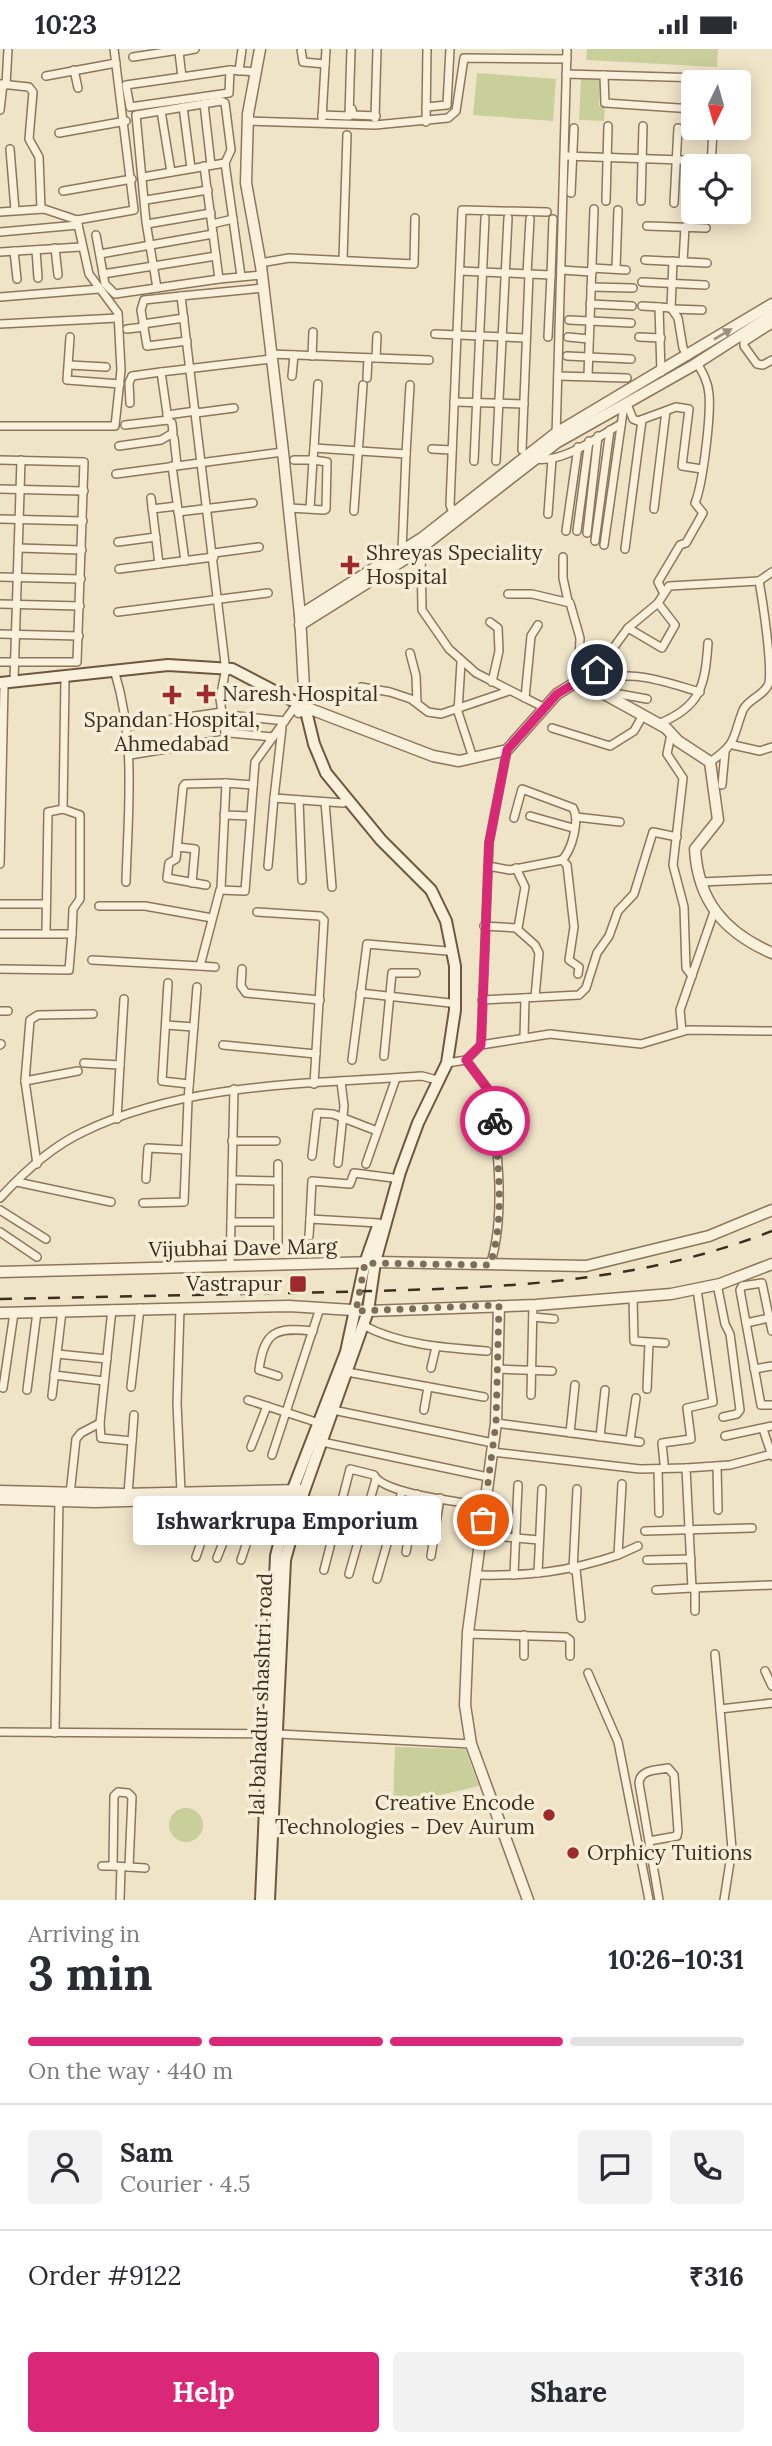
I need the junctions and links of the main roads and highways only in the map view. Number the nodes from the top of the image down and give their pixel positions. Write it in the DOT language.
graph roads {
  1 [pos="226,672"];
  2 [pos="3,685"];
  3 [pos="299,709"];
  4 [pos="435,1079"];
  5 [pos="370,1263"];
  6 [pos="298,1494"];
  7 [pos="274,1734"];
  8 [pos="261,1900"];
  9 [pos="269,1900"];
  1 -- 2 [label="main road"];
  1 -- 2 [label="main road"];
  1 -- 3 [label="main road"];
  3 -- 4 [label="main road"];
  3 -- 4 [label="main road"];
  4 -- 5 [label="main road"];
  4 -- 5 [label="main road"];
  5 -- 6 [label="main road"];
  5 -- 6 [label="main road"];
  6 -- 7 [label="main road, lal bahadur shashtri road"];
  7 -- 8 [label="main road"];
  7 -- 9 [label="main road, lal bahadur shashtri road"];
}
